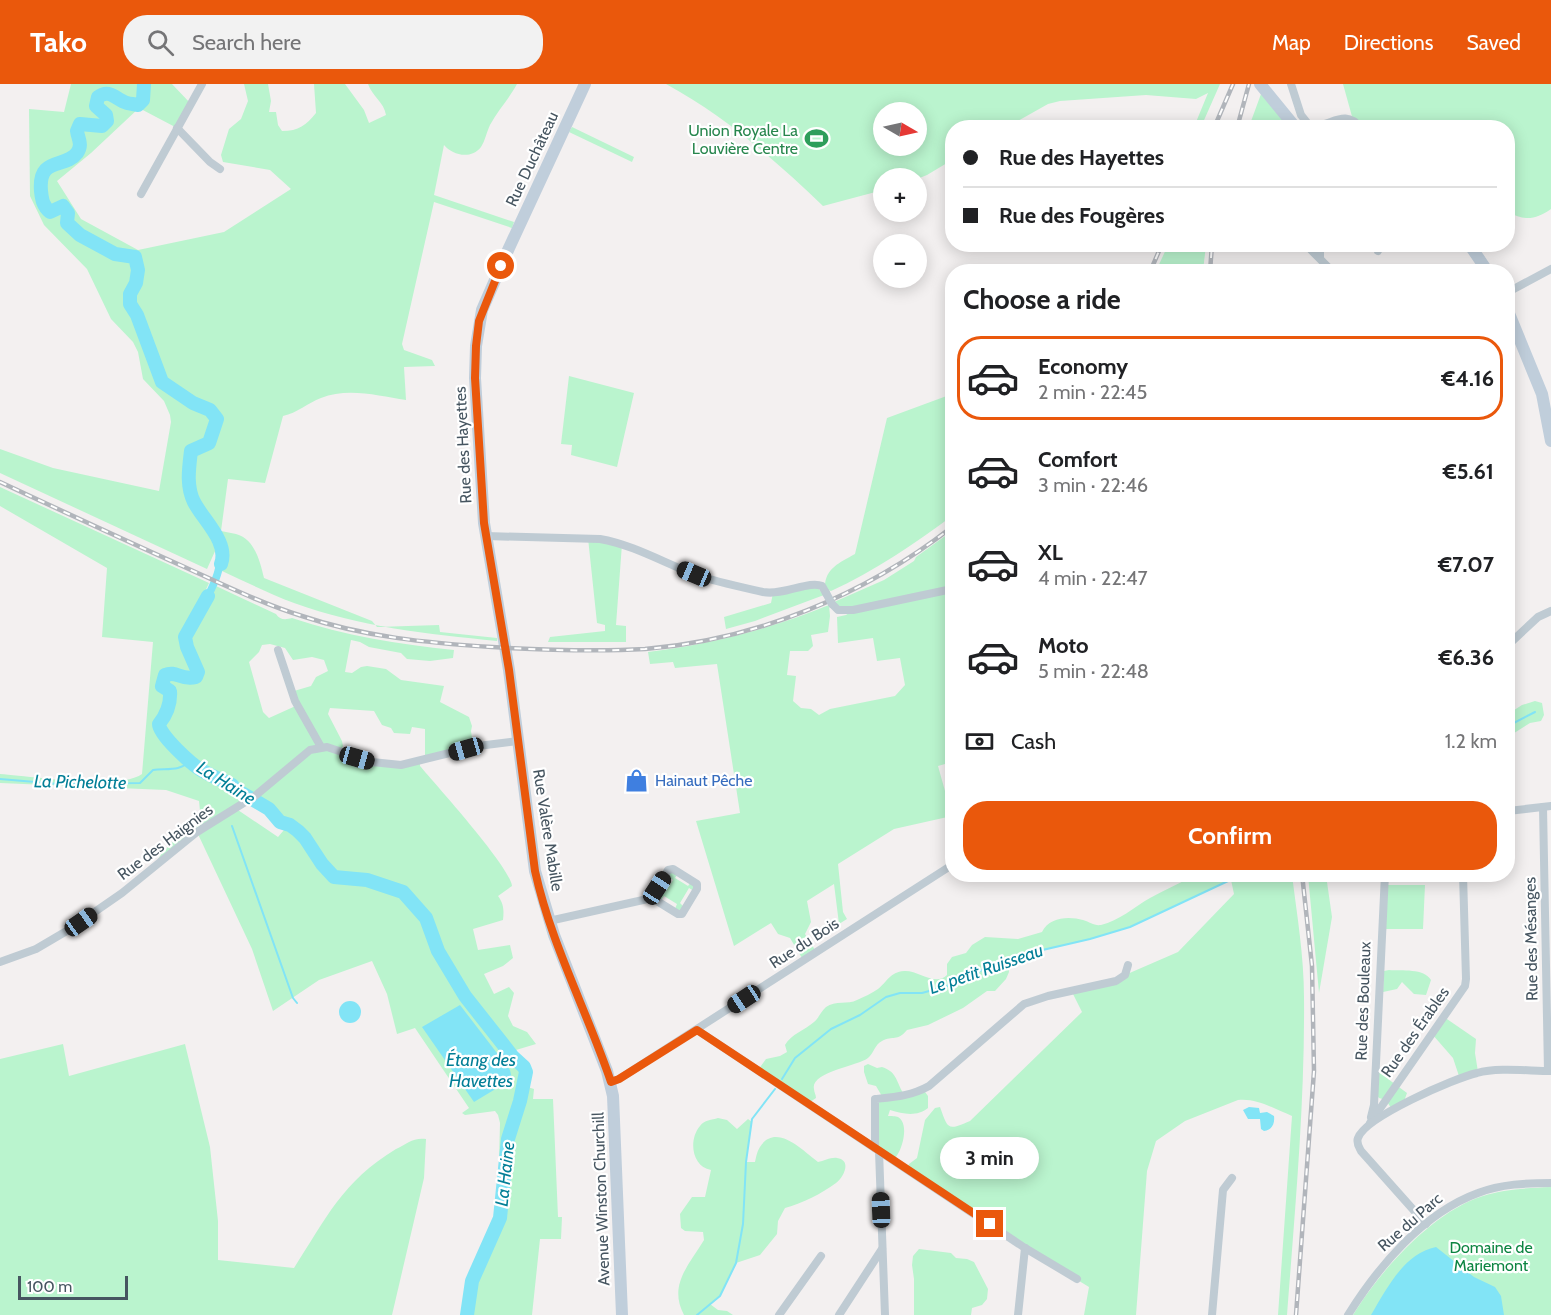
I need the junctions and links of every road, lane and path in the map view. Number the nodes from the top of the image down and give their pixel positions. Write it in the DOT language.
graph roads {
  1 [pos="202,84"];
  2 [pos="585,84"];
  3 [pos="1291,84"];
  4 [pos="1262,87"];
  5 [pos="1289,120"];
  6 [pos="1305,120"];
  7 [pos="1338,120"];
  8 [pos="1354,120"];
  9 [pos="177,128"];
  10 [pos="220,169"];
  11 [pos="141,194"];
  12 [pos="509,248"];
  13 [pos="1314,252"];
  14 [pos="1320,252"];
  15 [pos="1320,257"];
  16 [pos="1326,264"];
  17 [pos="1551,269"];
  18 [pos="1515,288"];
  19 [pos="1515,327"];
  20 [pos="1546,398"];
  21 [pos="1551,441"];
  22 [pos="486,536"];
  23 [pos="945,590"];
  24 [pos="1551,611"];
  25 [pos="1515,638"];
  26 [pos="505,643"];
  27 [pos="278,650"];
  28 [pos="518,741"];
  29 [pos="321,747"];
  30 [pos="1547,807"];
  31 [pos="1515,810"];
  32 [pos="945,870"];
  33 [pos="1385,882"];
  34 [pos="1463,882"];
  35 [pos="652,898"];
  36 [pos="549,921"];
  37 [pos="0,962"];
  38 [pos="1128,965"];
  39 [pos="697,1030"];
  40 [pos="1550,1071"];
  41 [pos="611,1082"];
  42 [pos="1366,1128"];
  43 [pos="877,1149"];
  44 [pos="1232,1178"];
  45 [pos="1551,1183"];
  46 [pos="1426,1224"];
  47 [pos="1025,1248"];
  48 [pos="882,1249"];
  49 [pos="821,1256"];
  50 [pos="1077,1279"];
  51 [pos="622,1315"];
  52 [pos="779,1315"];
  53 [pos="839,1315"];
  54 [pos="885,1315"];
  55 [pos="1018,1315"];
  56 [pos="1212,1315"];
  57 [pos="1348,1315"];
  1 -- 9 [label="street"];
  2 -- 12 [label="street, Rue Duchâteau"];
  3 -- 6 [label="street"];
  4 -- 5 [label="street"];
  7 -- 8 [label="street"];
  9 -- 10 [label="street"];
  9 -- 11 [label="street"];
  12 -- 22 [label="street, Rue des Hayettes"];
  13 -- 15 [label="street"];
  14 -- 15 [label="street"];
  15 -- 16 [label="street"];
  17 -- 18 [label="street"];
  19 -- 20 [label="street"];
  20 -- 21 [label="street"];
  22 -- 23 [label="street, bridge"];
  22 -- 26 [label="street, Rue des Hayettes"];
  24 -- 25 [label="street"];
  26 -- 28 [label="street, Rue Valère Mabille"];
  27 -- 29 [label="street"];
  28 -- 29 [label="street"];
  28 -- 36 [label="street, Rue Valère Mabille"];
  29 -- 37 [label="street, Rue des Haignies"];
  30 -- 31 [label="street"];
  30 -- 40 [label="street, Rue des Mésanges"];
  32 -- 39 [label="street, Rue du Bois"];
  33 -- 42 [label="street, Rue des Bouleaux"];
  34 -- 42 [label="street, Rue des Érables"];
  35 -- 35 [label="street"];
  35 -- 36 [label="street"];
  36 -- 41 [label="street, Rue Valère Mabille"];
  38 -- 43 [label="street"];
  39 -- 41 [label="street, Rue du Bois"];
  39 -- 43 [label="street"];
  40 -- 42 [label="street"];
  41 -- 51 [label="street, Avenue Winston Churchill"];
  42 -- 46 [label="street, Rue des Bouleaux"];
  43 -- 47 [label="street"];
  43 -- 48 [label="street"];
  44 -- 56 [label="street"];
  45 -- 46 [label="street, Rue du Parc"];
  46 -- 57 [label="street, Rue du Parc"];
  47 -- 50 [label="street"];
  47 -- 55 [label="street"];
  48 -- 53 [label="street"];
  48 -- 54 [label="street"];
  49 -- 52 [label="street"];
}
